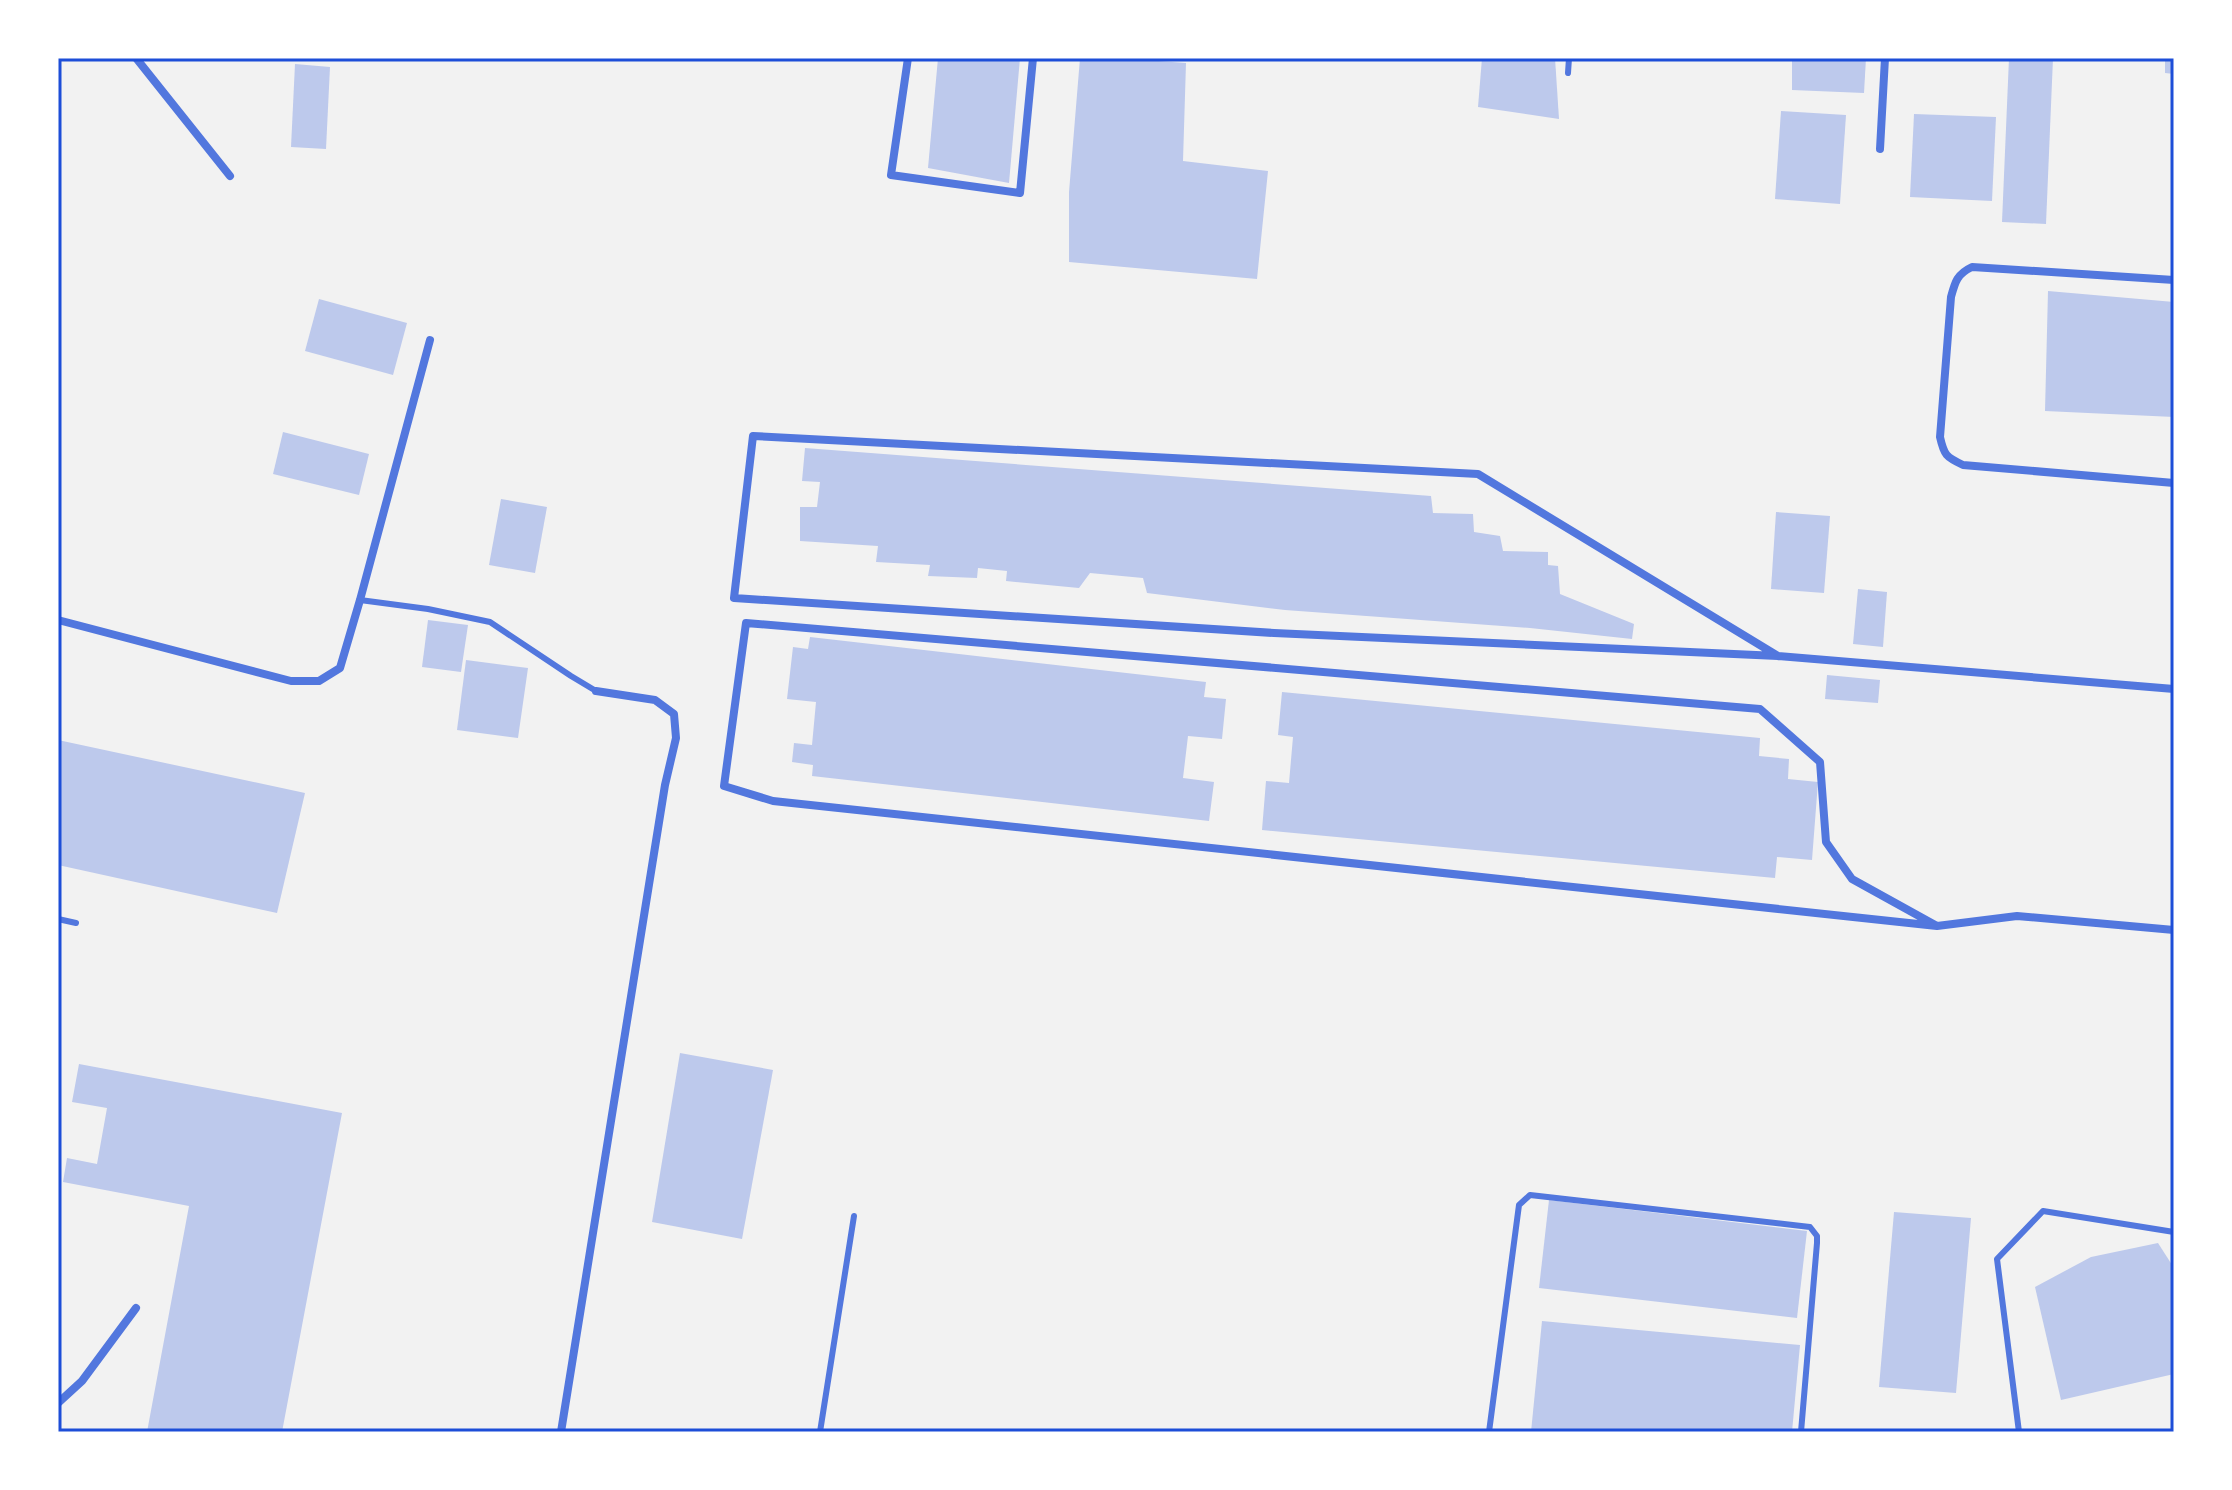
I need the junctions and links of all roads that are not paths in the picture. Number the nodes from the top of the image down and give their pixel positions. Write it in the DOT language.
graph roads {
  1 [pos="136,58"];
  2 [pos="908,58"];
  3 [pos="1033,58"];
  4 [pos="1569,58"];
  5 [pos="1885,58"];
  6 [pos="1568,73"];
  7 [pos="1880,149"];
  8 [pos="230,176"];
  9 [pos="2174,280"];
  10 [pos="430,340"];
  11 [pos="2174,483"];
  12 [pos="360,600"];
  13 [pos="58,620"];
  14 [pos="1778,656"];
  15 [pos="2174,689"];
  16 [pos="596,691"];
  17 [pos="58,919"];
  18 [pos="76,923"];
  19 [pos="1937,926"];
  20 [pos="2174,930"];
  21 [pos="854,1216"];
  22 [pos="2174,1232"];
  23 [pos="136,1308"];
  24 [pos="58,1403"];
  25 [pos="561,1432"];
  26 [pos="820,1432"];
  27 [pos="1489,1432"];
  28 [pos="1801,1432"];
  29 [pos="2019,1432"];
  1 -- 8 [label="street"];
  2 -- 3 [label="street"];
  4 -- 6 [label="lane"];
  5 -- 7 [label="street"];
  9 -- 11 [label="street"];
  10 -- 12 [label="street"];
  12 -- 13 [label="street"];
  12 -- 16 [label="lane"];
  14 -- 14 [label="street"];
  14 -- 15 [label="street"];
  16 -- 25 [label="street"];
  17 -- 18 [label="lane"];
  19 -- 19 [label="street"];
  19 -- 20 [label="street"];
  21 -- 26 [label="lane"];
  22 -- 29 [label="lane"];
  23 -- 24 [label="street"];
  27 -- 28 [label="lane"];
}
